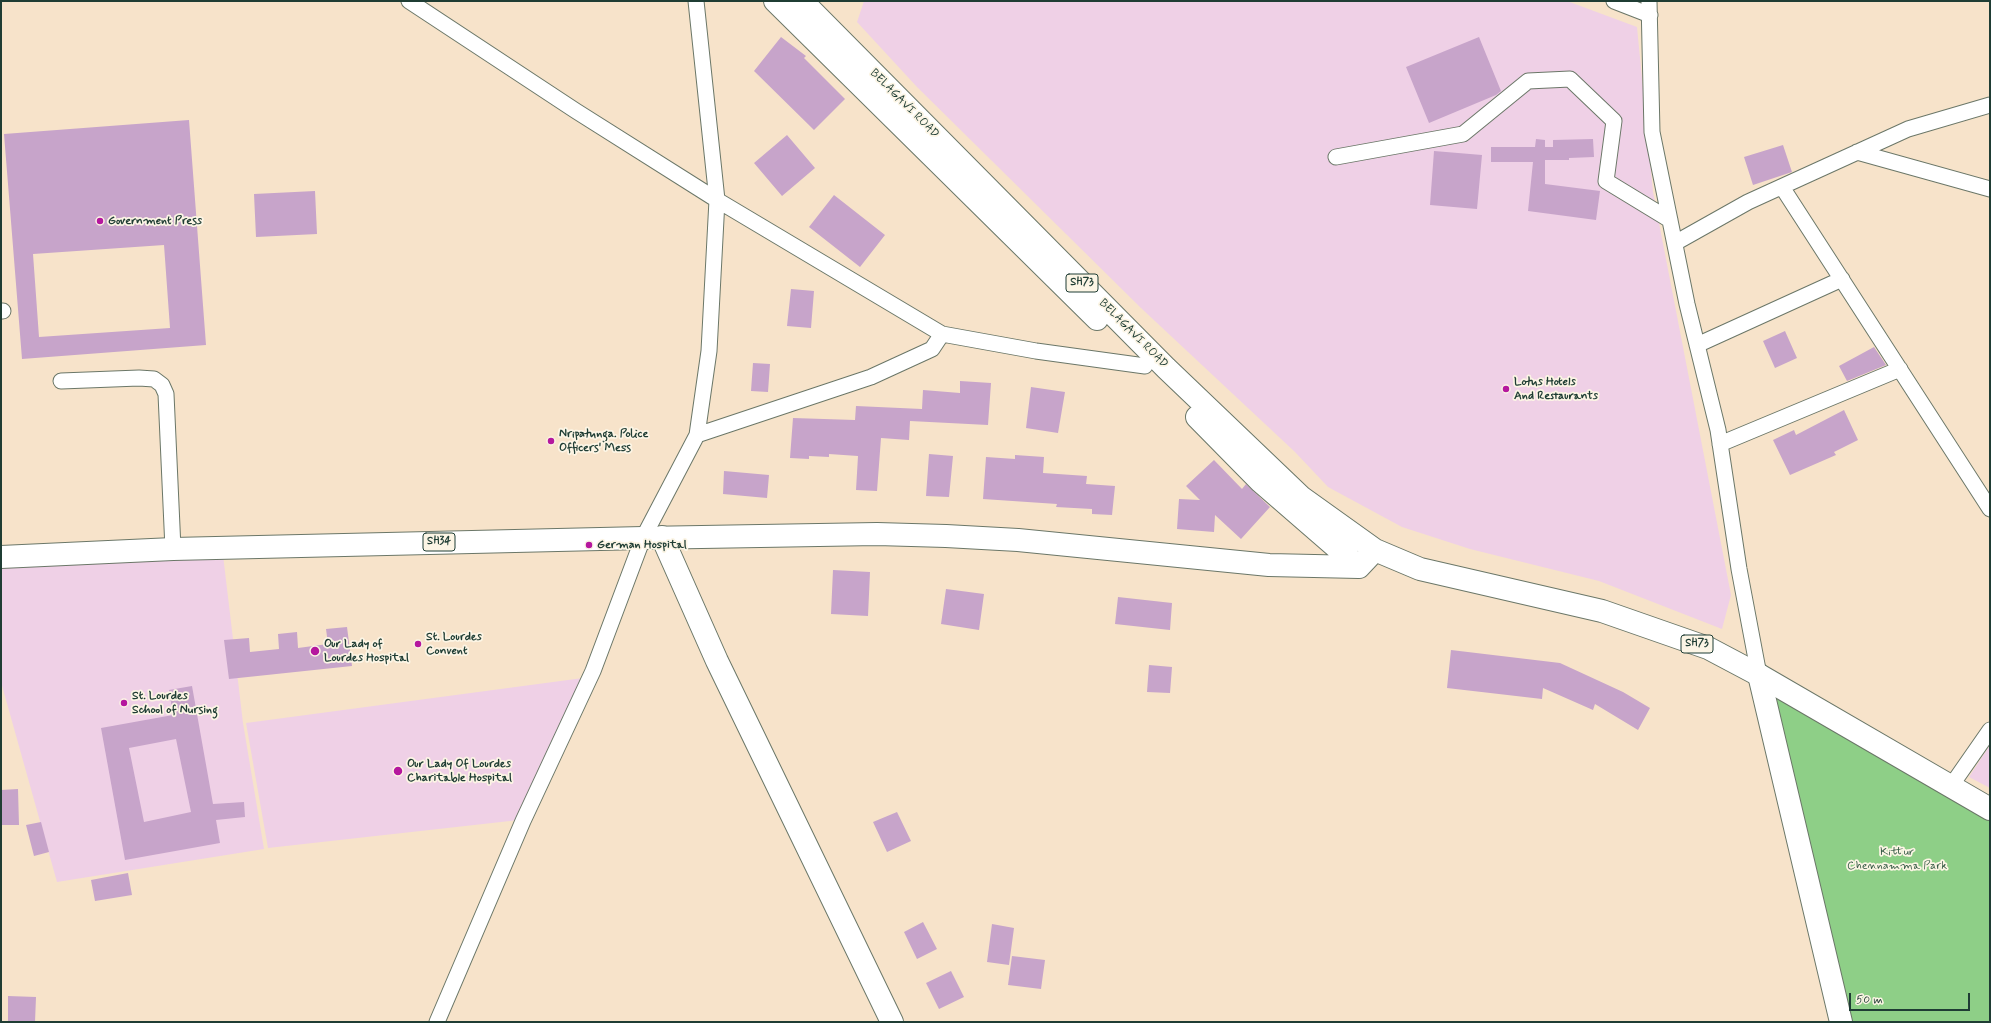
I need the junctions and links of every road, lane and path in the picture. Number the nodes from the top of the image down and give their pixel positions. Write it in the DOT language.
graph roads {
  1 [pos="409,1"];
  2 [pos="696,1"];
  3 [pos="775,1"];
  4 [pos="802,1"];
  5 [pos="1614,1"];
  6 [pos="1650,8"];
  7 [pos="1990,104"];
  8 [pos="1857,152"];
  9 [pos="1336,157"];
  10 [pos="1782,187"];
  11 [pos="1990,189"];
  12 [pos="717,200"];
  13 [pos="1670,220"];
  14 [pos="1675,243"];
  15 [pos="1842,279"];
  16 [pos="942,334"];
  17 [pos="1697,345"];
  18 [pos="1145,366"];
  19 [pos="1900,369"];
  20 [pos="61,382"];
  21 [pos="697,435"];
  22 [pos="1720,444"];
  23 [pos="1990,509"];
  24 [pos="653,538"];
  25 [pos="173,549"];
  26 [pos="1375,550"];
  27 [pos="1,558"];
  28 [pos="1359,567"];
  29 [pos="1759,675"];
  30 [pos="1990,730"];
  31 [pos="1951,786"];
  32 [pos="1990,809"];
  33 [pos="437,1022"];
  34 [pos="892,1022"];
  35 [pos="1841,1022"];
  1 -- 12 [label="street"];
  2 -- 12 [label="street"];
  3 -- 18 [label="main road"];
  4 -- 26 [label="main road, BELAGAVI ROAD / SH73"];
  5 -- 6 [label="street"];
  6 -- 13 [label="street"];
  7 -- 8 [label="street"];
  8 -- 10 [label="street"];
  8 -- 11 [label="street"];
  9 -- 13 [label="street"];
  10 -- 14 [label="street"];
  10 -- 15 [label="street"];
  12 -- 16 [label="street"];
  12 -- 21 [label="street"];
  13 -- 14 [label="street"];
  14 -- 17 [label="street"];
  15 -- 17 [label="street"];
  15 -- 19 [label="street"];
  16 -- 18 [label="street"];
  16 -- 21 [label="street"];
  17 -- 22 [label="street"];
  18 -- 28 [label="main road"];
  19 -- 22 [label="street"];
  19 -- 23 [label="street"];
  20 -- 25 [label="street"];
  21 -- 24 [label="street"];
  22 -- 29 [label="street"];
  24 -- 25 [label="main road, SH34"];
  24 -- 28 [label="main road, SH34"];
  24 -- 33 [label="street"];
  24 -- 34 [label="main road"];
  25 -- 27 [label="main road, SH34"];
  26 -- 28 [label="main road"];
  26 -- 29 [label="main road, SH73"];
  29 -- 31 [label="main road, SH73"];
  29 -- 35 [label="main road"];
  30 -- 31 [label="street"];
  31 -- 32 [label="main road, SH73"];
}
